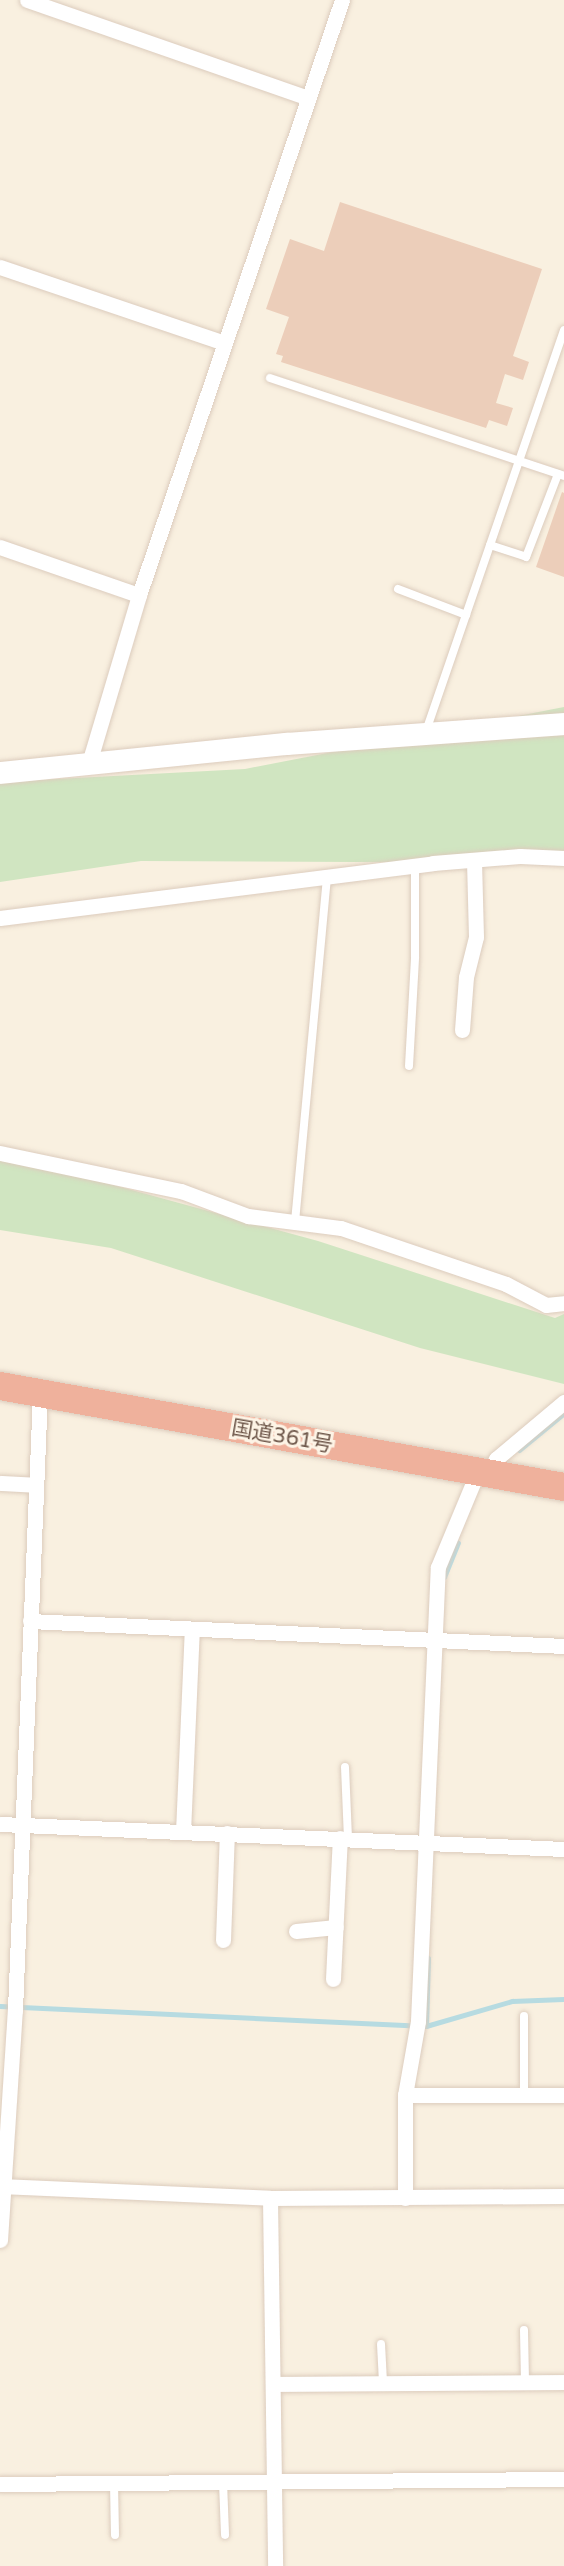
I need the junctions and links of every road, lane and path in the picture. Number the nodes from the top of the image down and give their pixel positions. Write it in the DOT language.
graph roads {
  1 [pos="27,0"];
  2 [pos="342,0"];
  3 [pos="308,98"];
  4 [pos="0,267"];
  5 [pos="564,330"];
  6 [pos="225,343"];
  7 [pos="270,378"];
  8 [pos="519,461"];
  9 [pos="561,475"];
  10 [pos="490,545"];
  11 [pos="0,547"];
  12 [pos="398,589"];
  13 [pos="139,595"];
  14 [pos="466,615"];
  15 [pos="564,724"];
  16 [pos="425,735"];
  17 [pos="89,763"];
  18 [pos="0,773"];
  19 [pos="564,858"];
  20 [pos="474,861"];
  21 [pos="415,866"];
  22 [pos="327,875"];
  23 [pos="0,918"];
  24 [pos="462,1030"];
  25 [pos="409,1066"];
  26 [pos="0,1153"];
  27 [pos="294,1222"];
  28 [pos="564,1303"];
  29 [pos="0,1386"];
  30 [pos="40,1392"];
  31 [pos="564,1402"];
  32 [pos="483,1472"];
  33 [pos="0,1483"];
  34 [pos="36,1485"];
  35 [pos="564,1487"];
  36 [pos="30,1621"];
  37 [pos="192,1629"];
  38 [pos="438,1640"];
  39 [pos="564,1646"];
  40 [pos="345,1767"];
  41 [pos="0,1824"];
  42 [pos="22,1825"];
  43 [pos="183,1832"];
  44 [pos="227,1833"];
  45 [pos="344,1838"];
  46 [pos="430,1843"];
  47 [pos="564,1849"];
  48 [pos="336,1927"];
  49 [pos="296,1931"];
  50 [pos="223,1940"];
  51 [pos="333,1978"];
  52 [pos="524,2016"];
  53 [pos="524,2095"];
  54 [pos="564,2095"];
  55 [pos="405,2096"];
  56 [pos="3,2186"];
  57 [pos="564,2196"];
  58 [pos="270,2198"];
  59 [pos="405,2198"];
  60 [pos="0,2240"];
  61 [pos="524,2330"];
  62 [pos="381,2344"];
  63 [pos="525,2382"];
  64 [pos="564,2382"];
  65 [pos="383,2383"];
  66 [pos="274,2384"];
  67 [pos="564,2479"];
  68 [pos="223,2482"];
  69 [pos="275,2482"];
  70 [pos="114,2483"];
  71 [pos="0,2484"];
  72 [pos="115,2535"];
  73 [pos="225,2535"];
  74 [pos="275,2566"];
  1 -- 3 [label="street"];
  2 -- 3 [label="street"];
  3 -- 6 [label="street"];
  4 -- 6 [label="street"];
  5 -- 8 [label="lane"];
  6 -- 13 [label="street"];
  7 -- 8 [label="lane"];
  8 -- 9 [label="lane"];
  8 -- 10 [label="lane"];
  9 -- 10 [label="lane"];
  10 -- 14 [label="lane"];
  11 -- 13 [label="street"];
  12 -- 14 [label="lane"];
  13 -- 17 [label="street"];
  14 -- 16 [label="lane"];
  15 -- 16 [label="street"];
  16 -- 17 [label="street"];
  17 -- 18 [label="street"];
  19 -- 20 [label="street"];
  20 -- 21 [label="street"];
  20 -- 24 [label="street"];
  21 -- 22 [label="street"];
  21 -- 25 [label="lane"];
  22 -- 23 [label="street"];
  22 -- 27 [label="lane"];
  26 -- 27 [label="street"];
  27 -- 28 [label="street"];
  29 -- 30 [label="highway, 国道361号"];
  30 -- 32 [label="highway, 国道361号"];
  30 -- 34 [label="street"];
  31 -- 32 [label="street"];
  32 -- 35 [label="highway, 国道361号"];
  32 -- 38 [label="street"];
  33 -- 34 [label="street"];
  34 -- 36 [label="street"];
  36 -- 37 [label="street"];
  36 -- 42 [label="street"];
  37 -- 38 [label="street"];
  37 -- 43 [label="street"];
  38 -- 39 [label="street"];
  38 -- 46 [label="street"];
  40 -- 45 [label="lane"];
  41 -- 42 [label="street"];
  42 -- 43 [label="street"];
  42 -- 56 [label="street"];
  43 -- 44 [label="street"];
  44 -- 45 [label="street"];
  44 -- 50 [label="street"];
  45 -- 46 [label="street"];
  45 -- 48 [label="street"];
  46 -- 47 [label="street"];
  46 -- 55 [label="street"];
  48 -- 49 [label="street"];
  48 -- 51 [label="street"];
  52 -- 53 [label="lane"];
  53 -- 54 [label="street"];
  53 -- 55 [label="street"];
  55 -- 59 [label="street"];
  56 -- 58 [label="street"];
  56 -- 60 [label="street"];
  57 -- 59 [label="street"];
  58 -- 59 [label="street"];
  58 -- 66 [label="street"];
  61 -- 63 [label="lane"];
  62 -- 65 [label="lane"];
  63 -- 64 [label="street"];
  63 -- 65 [label="street"];
  65 -- 66 [label="street"];
  66 -- 69 [label="street"];
  67 -- 69 [label="street"];
  68 -- 69 [label="street"];
  68 -- 70 [label="street"];
  68 -- 73 [label="lane"];
  69 -- 74 [label="street"];
  70 -- 71 [label="street"];
  70 -- 72 [label="lane"];
}
